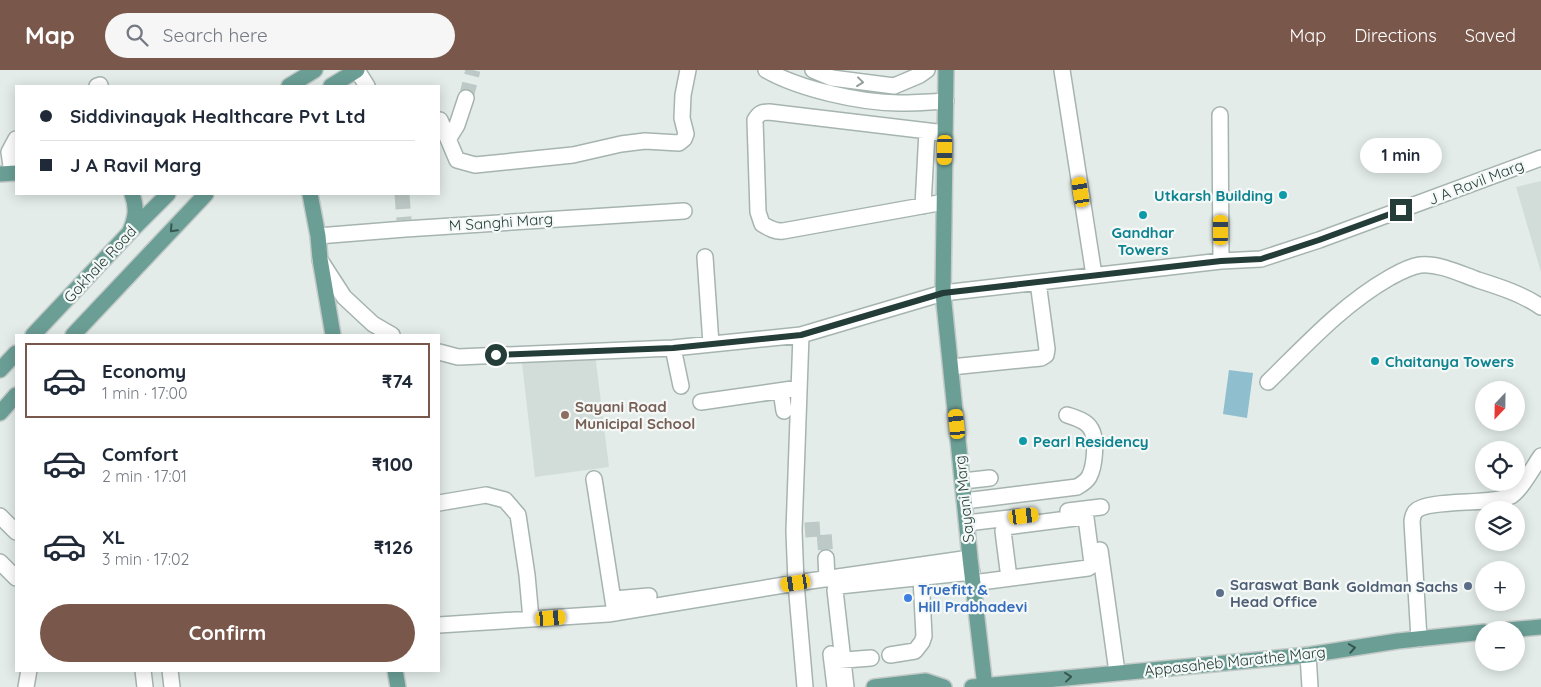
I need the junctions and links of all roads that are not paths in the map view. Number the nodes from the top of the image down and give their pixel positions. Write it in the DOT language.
graph roads {
  1 [pos="315,70"];
  2 [pos="357,70"];
  3 [pos="688,70"];
  4 [pos="766,70"];
  5 [pos="813,70"];
  6 [pos="927,70"];
  7 [pos="946,70"];
  8 [pos="1062,70"];
  9 [pos="291,85"];
  10 [pos="333,85"];
  11 [pos="366,85"];
  12 [pos="466,98"];
  13 [pos="946,101"];
  14 [pos="1220,116"];
  15 [pos="440,120"];
  16 [pos="927,131"];
  17 [pos="945,132"];
  18 [pos="449,138"];
  19 [pos="8,144"];
  20 [pos="1541,158"];
  21 [pos="9,174"];
  22 [pos="132,195"];
  23 [pos="167,195"];
  24 [pos="205,195"];
  25 [pos="310,195"];
  26 [pos="944,202"];
  27 [pos="924,206"];
  28 [pos="684,211"];
  29 [pos="130,232"];
  30 [pos="318,236"];
  31 [pos="705,257"];
  32 [pos="320,260"];
  33 [pos="1221,261"];
  34 [pos="1094,275"];
  35 [pos="1038,282"];
  36 [pos="943,293"];
  37 [pos="1541,306"];
  38 [pos="34,334"];
  39 [pos="74,334"];
  40 [pos="333,334"];
  41 [pos="390,334"];
  42 [pos="801,335"];
  43 [pos="711,344"];
  44 [pos="673,348"];
  45 [pos="440,352"];
  46 [pos="15,354"];
  47 [pos="951,368"];
  48 [pos="0,370"];
  49 [pos="1268,382"];
  50 [pos="681,386"];
  51 [pos="799,388"];
  52 [pos="781,391"];
  53 [pos="15,397"];
  54 [pos="701,402"];
  55 [pos="784,411"];
  56 [pos="0,413"];
  57 [pos="1067,415"];
  58 [pos="1541,456"];
  59 [pos="990,478"];
  60 [pos="594,479"];
  61 [pos="962,481"];
  62 [pos="965,501"];
  63 [pos="440,503"];
  64 [pos="1101,507"];
  65 [pos="0,516"];
  66 [pos="967,523"];
  67 [pos="15,531"];
  68 [pos="1100,550"];
  69 [pos="826,558"];
  70 [pos="0,562"];
  71 [pos="972,571"];
  72 [pos="15,577"];
  73 [pos="921,577"];
  74 [pos="1009,578"];
  75 [pos="827,579"];
  76 [pos="796,583"];
  77 [pos="615,606"];
  78 [pos="531,619"];
  79 [pos="440,625"];
  80 [pos="1541,627"];
  81 [pos="1525,628"];
  82 [pos="1475,633"];
  83 [pos="1419,639"];
  84 [pos="1308,654"];
  85 [pos="890,655"];
  86 [pos="871,658"];
  87 [pos="836,659"];
  88 [pos="29,672"];
  89 [pos="143,672"];
  90 [pos="170,672"];
  91 [pos="395,672"];
  92 [pos="1117,672"];
  93 [pos="981,686"];
  94 [pos="26,687"];
  95 [pos="145,687"];
  96 [pos="172,687"];
  97 [pos="398,687"];
  98 [pos="805,687"];
  99 [pos="834,687"];
  100 [pos="846,687"];
  101 [pos="874,687"];
  102 [pos="944,687"];
  103 [pos="1310,687"];
  1 -- 9 [label="main road"];
  2 -- 10 [label="main road"];
  2 -- 11 [label="street"];
  3 -- 18 [label="street"];
  4 -- 13 [label="street"];
  5 -- 6 [label="street, one-way"];
  7 -- 13 [label="main road, Sayani Marg"];
  8 -- 34 [label="street"];
  12 -- 18 [label="street"];
  13 -- 17 [label="main road, Sayani Marg"];
  14 -- 33 [label="street"];
  15 -- 18 [label="street"];
  16 -- 17 [label="street"];
  16 -- 27 [label="street"];
  16 -- 27 [label="street"];
  17 -- 26 [label="main road, Sayani Marg"];
  19 -- 21 [label="street"];
  20 -- 33 [label="street, J A Ravil Marg"];
  22 -- 29 [label="main road"];
  23 -- 29 [label="main road, Gokhale Road"];
  24 -- 39 [label="main road, Gokhale Road, one-way"];
  25 -- 30 [label="main road"];
  26 -- 27 [label="street"];
  26 -- 36 [label="main road, Sayani Marg"];
  28 -- 30 [label="street, M Sanghi Marg"];
  29 -- 38 [label="main road, Gokhale Road"];
  30 -- 32 [label="main road"];
  31 -- 43 [label="street"];
  32 -- 40 [label="main road"];
  32 -- 41 [label="street"];
  33 -- 34 [label="street, J A Ravil Marg"];
  34 -- 35 [label="street, J A Ravil Marg"];
  35 -- 36 [label="street, J A Ravil Marg"];
  35 -- 47 [label="street"];
  36 -- 42 [label="street, J A Ravil Marg"];
  36 -- 47 [label="main road, Sayani Marg"];
  37 -- 49 [label="street"];
  42 -- 43 [label="street, J A Ravil Marg"];
  42 -- 51 [label="street"];
  43 -- 44 [label="street, J A Ravil Marg"];
  44 -- 45 [label="street, J A Ravil Marg"];
  44 -- 50 [label="street"];
  46 -- 48 [label="main road"];
  47 -- 61 [label="main road, Sayani Marg"];
  51 -- 52 [label="street"];
  51 -- 76 [label="street"];
  52 -- 54 [label="street"];
  52 -- 55 [label="street"];
  53 -- 56 [label="main road"];
  57 -- 62 [label="street"];
  58 -- 83 [label="street"];
  59 -- 61 [label="street"];
  60 -- 77 [label="street"];
  61 -- 62 [label="main road, Sayani Marg"];
  62 -- 66 [label="main road, Sayani Marg"];
  63 -- 78 [label="street"];
  64 -- 66 [label="street"];
  65 -- 67 [label="street"];
  66 -- 71 [label="main road, Sayani Marg"];
  68 -- 92 [label="street"];
  69 -- 75 [label="street"];
  70 -- 72 [label="street"];
  71 -- 73 [label="street"];
  71 -- 74 [label="street"];
  71 -- 75 [label="street"];
  71 -- 93 [label="main road, Sayani Marg"];
  73 -- 85 [label="street"];
  73 -- 87 [label="street"];
  74 -- 74 [label="street"];
  75 -- 76 [label="street"];
  76 -- 77 [label="street"];
  76 -- 98 [label="street"];
  77 -- 78 [label="street"];
  78 -- 79 [label="street"];
  80 -- 81 [label="main road"];
  82 -- 83 [label="main road, Appasaheb Marathe Marg"];
  84 -- 83 [label="main road, Appasaheb Marathe Marg, one-way"];
  84 -- 92 [label="main road, Appasaheb Marathe Marg"];
  84 -- 103 [label="street"];
  86 -- 87 [label="street"];
  87 -- 99 [label="street"];
  87 -- 100 [label="street"];
  88 -- 94 [label="street"];
  89 -- 95 [label="street"];
  90 -- 96 [label="street"];
  91 -- 97 [label="main road"];
  93 -- 92 [label="main road, Appasaheb Marathe Marg, one-way"];
  101 -- 102 [label="main road"];
}
